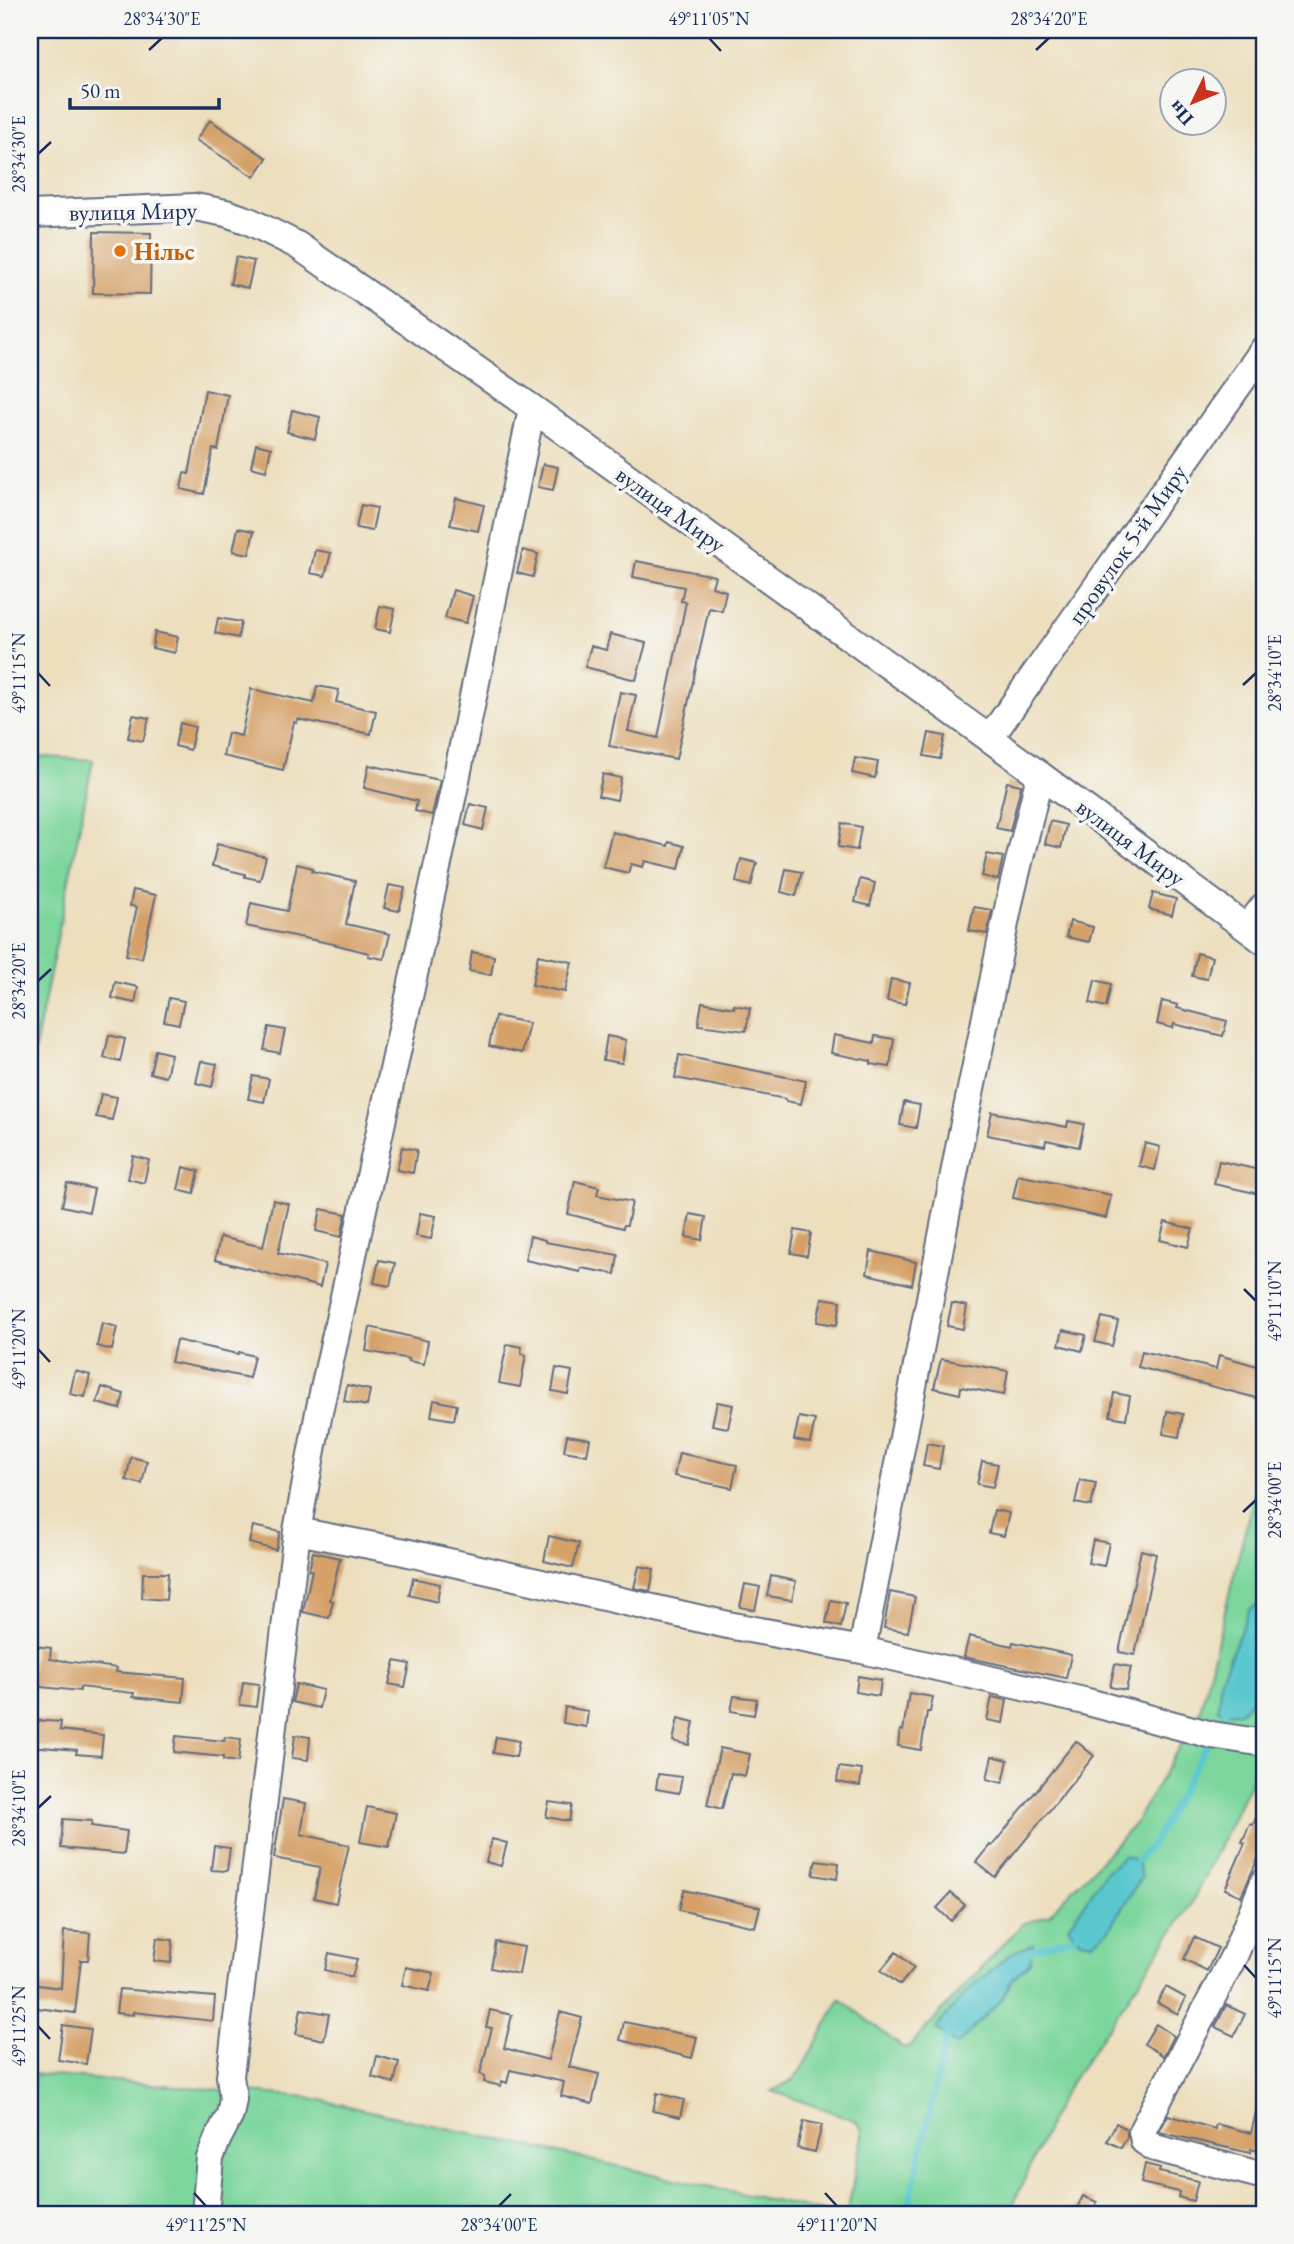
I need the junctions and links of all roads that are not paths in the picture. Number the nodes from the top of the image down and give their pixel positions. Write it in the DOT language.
graph roads {
  1 [pos="30,214"];
  2 [pos="1264,349"];
  3 [pos="532,408"];
  4 [pos="990,738"];
  5 [pos="1040,775"];
  6 [pos="1264,906"];
  7 [pos="1256,934"];
  8 [pos="297,1531"];
  9 [pos="862,1650"];
  10 [pos="1264,1742"];
  11 [pos="1264,1882"];
  12 [pos="1264,2176"];
  13 [pos="205,2214"];
  1 -- 3 [label="street, вулиця Миру"];
  2 -- 4 [label="street, провулок 5-й Миру"];
  3 -- 4 [label="street, вулиця Миру"];
  3 -- 8 [label="street"];
  4 -- 5 [label="street, вулиця Миру"];
  5 -- 7 [label="street, вулиця Миру"];
  5 -- 9 [label="street"];
  6 -- 7 [label="street"];
  8 -- 9 [label="street"];
  8 -- 13 [label="street"];
  9 -- 10 [label="street"];
  11 -- 12 [label="street"];
}
